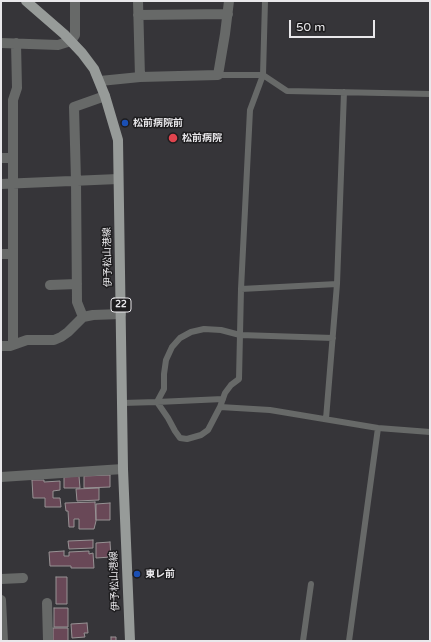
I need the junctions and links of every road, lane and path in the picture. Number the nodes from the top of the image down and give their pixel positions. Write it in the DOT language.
graph roads {
  1 [pos="26,1"];
  2 [pos="75,1"];
  3 [pos="138,1"];
  4 [pos="229,1"];
  5 [pos="265,1"];
  6 [pos="228,14"];
  7 [pos="138,15"];
  8 [pos="71,42"];
  9 [pos="1,43"];
  10 [pos="16,43"];
  11 [pos="218,75"];
  12 [pos="264,75"];
  13 [pos="140,77"];
  14 [pos="100,81"];
  15 [pos="344,92"];
  16 [pos="430,94"];
  17 [pos="105,96"];
  18 [pos="1,158"];
  19 [pos="13,158"];
  20 [pos="118,179"];
  21 [pos="76,180"];
  22 [pos="13,183"];
  23 [pos="1,184"];
  24 [pos="1,254"];
  25 [pos="13,254"];
  26 [pos="77,284"];
  27 [pos="336,284"];
  28 [pos="50,285"];
  29 [pos="241,289"];
  30 [pos="121,314"];
  31 [pos="83,318"];
  32 [pos="240,335"];
  33 [pos="333,338"];
  34 [pos="13,345"];
  35 [pos="1,346"];
  36 [pos="223,399"];
  37 [pos="157,402"];
  38 [pos="122,403"];
  39 [pos="220,407"];
  40 [pos="326,419"];
  41 [pos="378,428"];
  42 [pos="430,432"];
  43 [pos="123,469"];
  44 [pos="1,477"];
  45 [pos="22,578"];
  46 [pos="1,579"];
  47 [pos="311,584"];
  48 [pos="1,600"];
  49 [pos="47,603"];
  50 [pos="3,641"];
  51 [pos="48,641"];
  52 [pos="130,641"];
  53 [pos="303,641"];
  54 [pos="348,641"];
  1 -- 8 [label="main road, 伊予松山港線 / 22"];
  2 -- 8 [label="street"];
  3 -- 7 [label="street"];
  4 -- 6 [label="street"];
  5 -- 12 [label="lane"];
  6 -- 7 [label="street"];
  6 -- 11 [label="street"];
  7 -- 13 [label="street"];
  8 -- 10 [label="street"];
  8 -- 14 [label="main road, 伊予松山港線 / 22"];
  9 -- 10 [label="street"];
  10 -- 19 [label="street"];
  11 -- 12 [label="lane"];
  11 -- 13 [label="street"];
  12 -- 15 [label="lane"];
  12 -- 29 [label="lane"];
  13 -- 14 [label="street"];
  14 -- 17 [label="main road, 伊予松山港線 / 22"];
  15 -- 16 [label="lane"];
  15 -- 27 [label="lane"];
  17 -- 20 [label="main road, 伊予松山港線 / 22"];
  17 -- 21 [label="street"];
  18 -- 19 [label="street"];
  19 -- 22 [label="street"];
  20 -- 21 [label="street"];
  20 -- 30 [label="main road, 伊予松山港線 / 22"];
  21 -- 22 [label="street"];
  21 -- 26 [label="street"];
  22 -- 23 [label="street"];
  22 -- 25 [label="street"];
  24 -- 25 [label="street"];
  25 -- 34 [label="street"];
  26 -- 28 [label="street"];
  26 -- 31 [label="street"];
  27 -- 29 [label="lane"];
  27 -- 33 [label="lane"];
  29 -- 32 [label="lane"];
  30 -- 31 [label="street"];
  30 -- 38 [label="main road, 伊予松山港線 / 22"];
  31 -- 34 [label="street"];
  32 -- 33 [label="lane"];
  32 -- 36 [label="lane"];
  32 -- 37 [label="lane"];
  33 -- 40 [label="lane"];
  34 -- 35 [label="street"];
  36 -- 37 [label="lane"];
  36 -- 39 [label="lane"];
  37 -- 38 [label="lane"];
  37 -- 39 [label="lane"];
  38 -- 43 [label="main road, 伊予松山港線 / 22"];
  39 -- 40 [label="lane"];
  40 -- 41 [label="lane"];
  41 -- 42 [label="lane"];
  41 -- 54 [label="lane"];
  43 -- 44 [label="street"];
  43 -- 52 [label="main road, 伊予松山港線 / 22"];
  45 -- 46 [label="street"];
  47 -- 53 [label="lane"];
  48 -- 50 [label="street"];
  49 -- 51 [label="street"];
}
